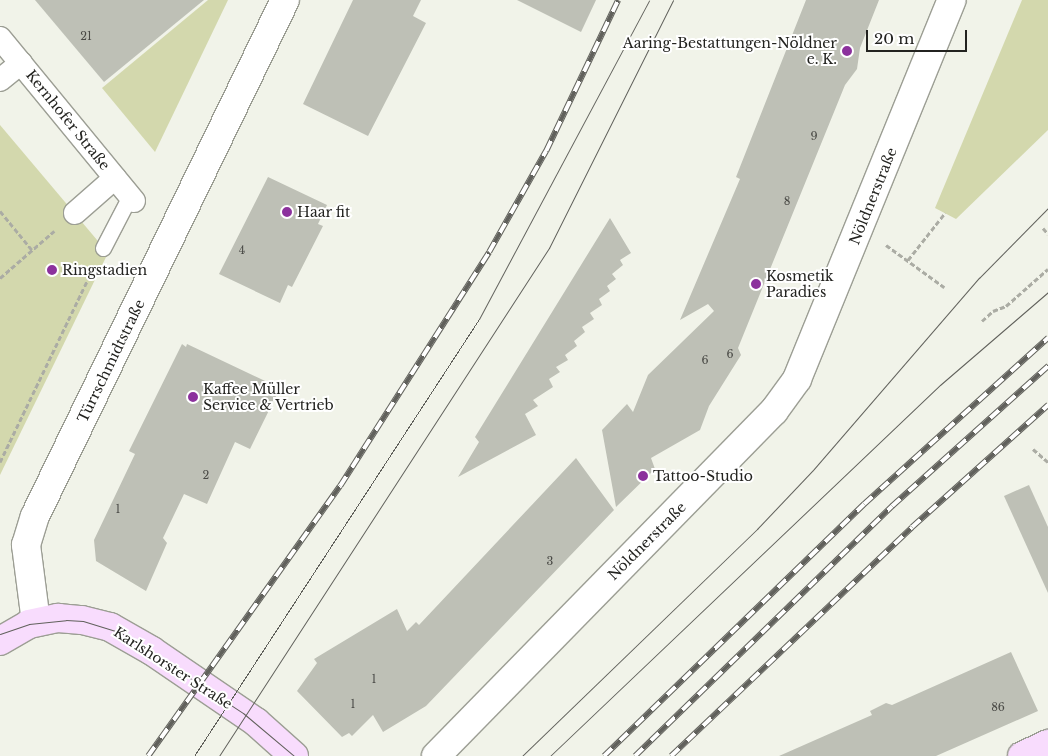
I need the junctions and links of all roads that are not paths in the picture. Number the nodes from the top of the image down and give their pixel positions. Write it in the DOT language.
graph roads {
  1 [pos="285,0"];
  2 [pos="952,0"];
  3 [pos="0,38"];
  4 [pos="21,63"];
  5 [pos="0,80"];
  6 [pos="114,178"];
  7 [pos="132,198"];
  8 [pos="75,213"];
  9 [pos="103,248"];
  10 [pos="36,622"];
  11 [pos="0,641"];
  12 [pos="1048,744"];
  13 [pos="294,756"];
  14 [pos="436,756"];
  15 [pos="1022,756"];
  1 -- 10 [label="street, Türrschmidtstraße"];
  2 -- 14 [label="street, Nöldnerstraße"];
  3 -- 4 [label="street, Kernhofer Straße"];
  4 -- 5 [label="street, Kernhofer Straße"];
  4 -- 6 [label="street, Kernhofer Straße"];
  6 -- 7 [label="street, Kernhofer Straße"];
  6 -- 8 [label="street, Kernhofer Straße"];
  7 -- 9 [label="lane"];
  10 -- 11 [label="main road, Karlshorster Straße"];
  10 -- 13 [label="main road, Karlshorster Straße"];
  12 -- 15 [label="main road"];
}
